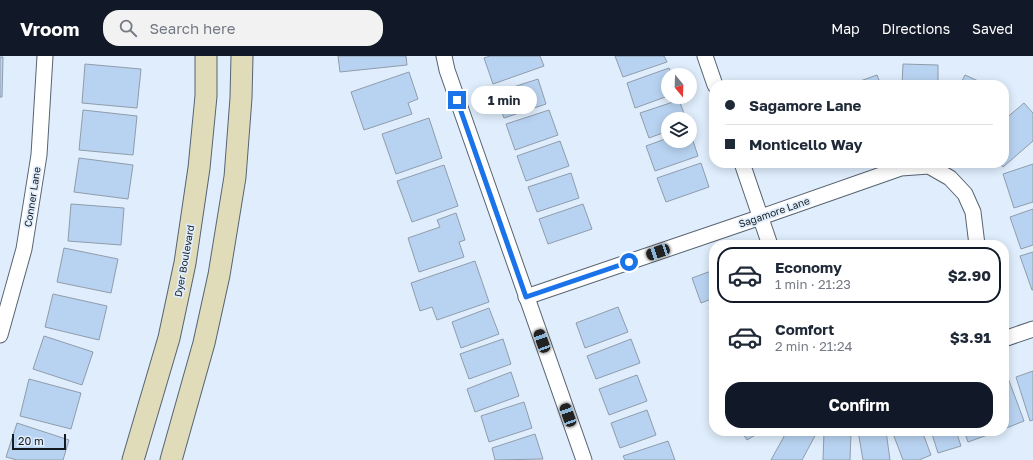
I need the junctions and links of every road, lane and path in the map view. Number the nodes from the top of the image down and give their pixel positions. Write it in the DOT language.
graph roads {
  1 [pos="45,56"];
  2 [pos="206,56"];
  3 [pos="242,56"];
  4 [pos="444,56"];
  5 [pos="705,56"];
  6 [pos="713,80"];
  7 [pos="744,168"];
  8 [pos="900,168"];
  9 [pos="932,168"];
  10 [pos="761,217"];
  11 [pos="768,240"];
  12 [pos="976,240"];
  13 [pos="526,297"];
  14 [pos="1033,329"];
  15 [pos="0,335"];
  16 [pos="1009,337"];
  17 [pos="132,460"];
  18 [pos="171,460"];
  19 [pos="584,460"];
  1 -- 15 [label="street, Conner Lane"];
  2 -- 17 [label="main road, Dyer Boulevard"];
  3 -- 18 [label="main road"];
  4 -- 13 [label="street"];
  5 -- 6 [label="street"];
  7 -- 10 [label="street"];
  8 -- 10 [label="street, Sagamore Lane"];
  9 -- 12 [label="street, Sagamore Lane"];
  10 -- 11 [label="street"];
  10 -- 13 [label="street, Sagamore Lane"];
  13 -- 19 [label="street"];
  14 -- 16 [label="street"];
}
